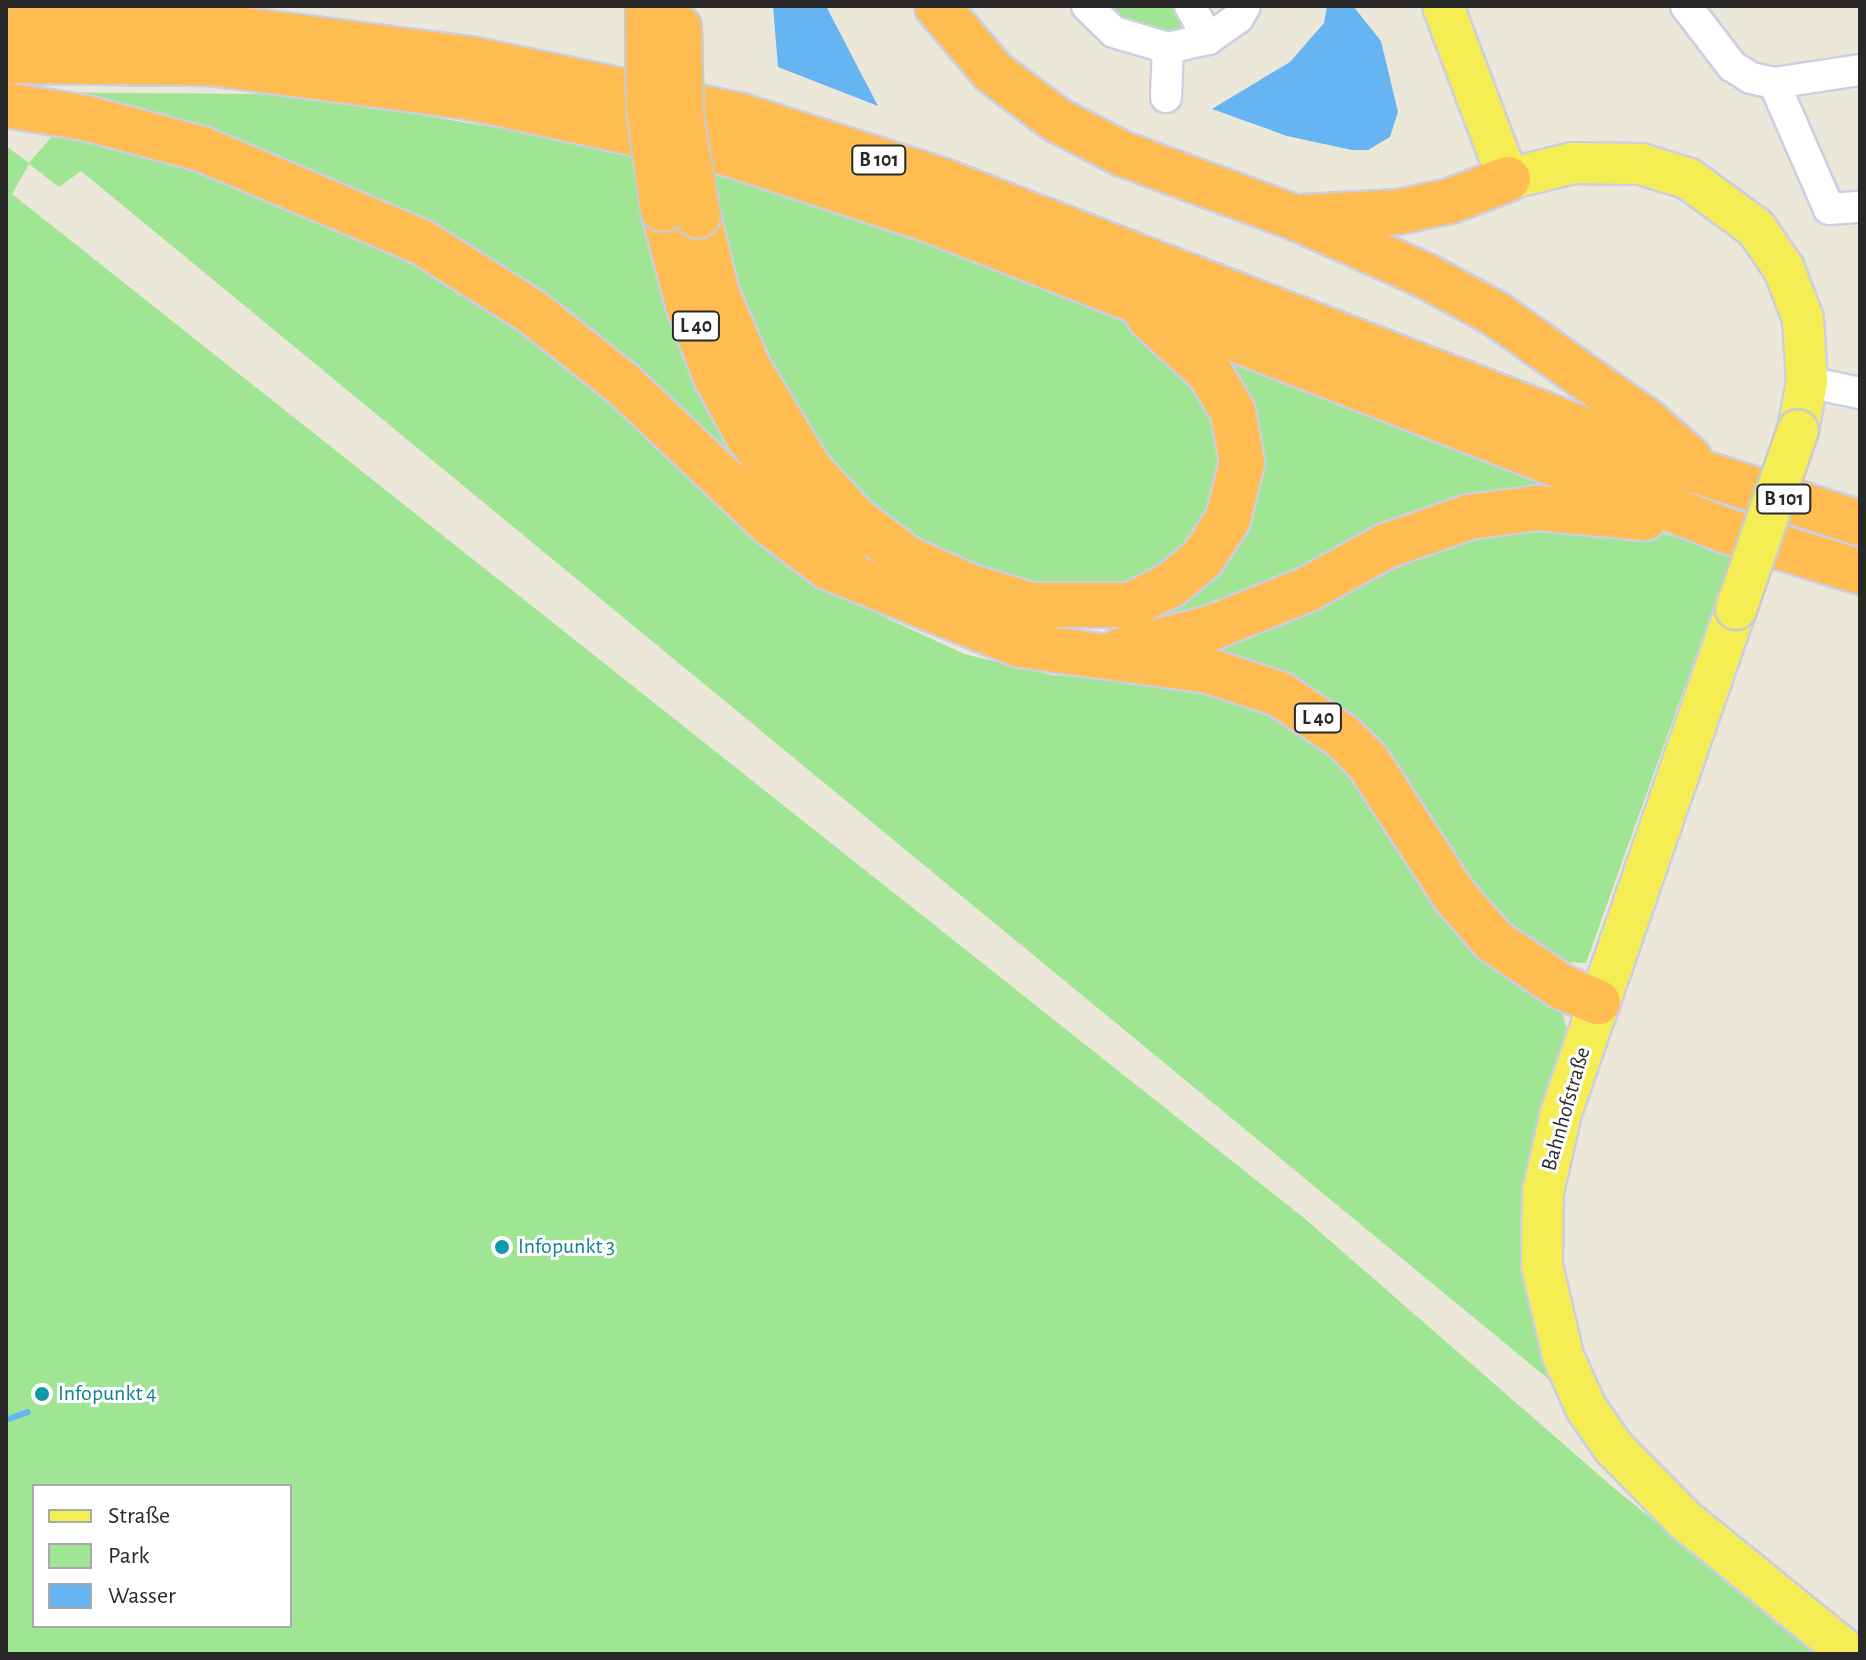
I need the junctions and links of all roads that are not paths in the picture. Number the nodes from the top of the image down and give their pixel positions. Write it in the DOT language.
graph roads {
  1 [pos="937,6"];
  2 [pos="1087,6"];
  3 [pos="1190,6"];
  4 [pos="1245,6"];
  5 [pos="1443,6"];
  6 [pos="1686,6"];
  7 [pos="664,10"];
  8 [pos="6,27"];
  9 [pos="1208,39"];
  10 [pos="1168,48"];
  11 [pos="6,61"];
  12 [pos="1860,70"];
  13 [pos="1774,83"];
  14 [pos="1166,97"];
  15 [pos="6,105"];
  16 [pos="1508,179"];
  17 [pos="1860,207"];
  18 [pos="680,213"];
  19 [pos="1296,218"];
  20 [pos="1118,294"];
  21 [pos="1807,382"];
  22 [pos="1860,393"];
  23 [pos="1708,475"];
  24 [pos="1860,523"];
  25 [pos="1727,531"];
  26 [pos="1860,572"];
  27 [pos="896,591"];
  28 [pos="1103,653"];
  29 [pos="1598,1002"];
  30 [pos="1850,1654"];
  1 -- 19 [label="highway"];
  2 -- 10 [label="street"];
  3 -- 9 [label="street"];
  4 -- 9 [label="street"];
  5 -- 16 [label="main road"];
  6 -- 13 [label="street"];
  7 -- 18 [label="highway, L 40, bridge"];
  8 -- 23 [label="highway, B 101"];
  9 -- 10 [label="street"];
  10 -- 14 [label="street"];
  11 -- 20 [label="highway, B 101"];
  12 -- 13 [label="street"];
  13 -- 17 [label="street"];
  15 -- 27 [label="highway"];
  16 -- 19 [label="highway"];
  16 -- 21 [label="main road, Bahnhofstraße"];
  18 -- 20 [label="highway"];
  18 -- 27 [label="highway, L 40"];
  19 -- 23 [label="highway"];
  20 -- 25 [label="highway, B 101"];
  21 -- 22 [label="street"];
  21 -- 29 [label="main road, Bahnhofstraße, bridge"];
  23 -- 24 [label="highway, B 101"];
  25 -- 26 [label="highway, B 101"];
  25 -- 28 [label="highway"];
  27 -- 28 [label="highway, L 40"];
  28 -- 29 [label="highway, L 40"];
  29 -- 30 [label="main road, Bahnhofstraße"];
}
